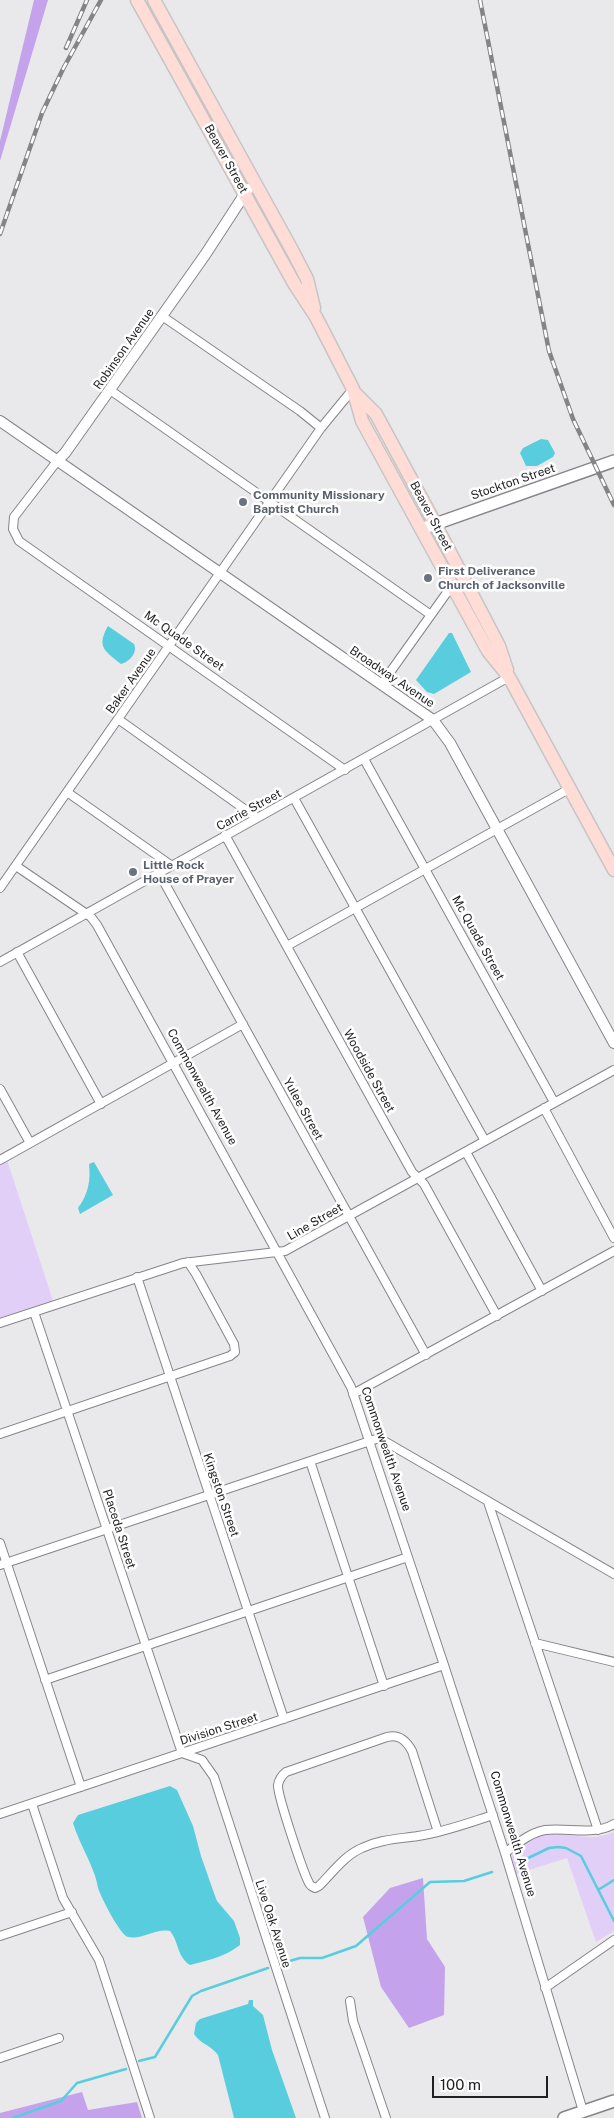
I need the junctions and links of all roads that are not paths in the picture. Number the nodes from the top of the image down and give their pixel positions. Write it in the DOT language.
graph roads {
  1 [pos="137,0"];
  2 [pos="154,0"];
  3 [pos="254,180"];
  4 [pos="245,194"];
  5 [pos="162,316"];
  6 [pos="316,317"];
  7 [pos="110,390"];
  8 [pos="353,390"];
  9 [pos="0,421"];
  10 [pos="321,428"];
  11 [pos="58,460"];
  12 [pos="614,461"];
  13 [pos="271,501"];
  14 [pos="436,524"];
  15 [pos="13,529"];
  16 [pos="421,529"];
  17 [pos="461,572"];
  18 [pos="220,573"];
  19 [pos="452,586"];
  20 [pos="431,615"];
  21 [pos="486,619"];
  22 [pos="474,625"];
  23 [pos="169,646"];
  24 [pos="509,677"];
  25 [pos="381,685"];
  26 [pos="118,719"];
  27 [pos="433,720"];
  28 [pos="364,759"];
  29 [pos="344,770"];
  30 [pos="569,789"];
  31 [pos="67,792"];
  32 [pos="294,798"];
  33 [pos="257,818"];
  34 [pos="498,830"];
  35 [pos="225,836"];
  36 [pos="16,866"];
  37 [pos="172,866"];
  38 [pos="426,869"];
  39 [pos="614,870"];
  40 [pos="159,873"];
  41 [pos="0,888"];
  42 [pos="355,908"];
  43 [pos="86,914"];
  44 [pos="287,946"];
  45 [pos="17,952"];
  46 [pos="0,962"];
  47 [pos="243,1024"];
  48 [pos="614,1043"];
  49 [pos="173,1063"];
  50 [pos="614,1070"];
  51 [pos="0,1089"];
  52 [pos="554,1102"];
  53 [pos="101,1104"];
  54 [pos="544,1108"];
  55 [pos="485,1141"];
  56 [pos="30,1143"];
  57 [pos="466,1152"];
  58 [pos="0,1160"];
  59 [pos="418,1177"];
  60 [pos="349,1216"];
  61 [pos="614,1238"];
  62 [pos="614,1251"];
  63 [pos="277,1252"];
  64 [pos="188,1262"];
  65 [pos="137,1277"];
  66 [pos="542,1291"];
  67 [pos="34,1312"];
  68 [pos="497,1316"];
  69 [pos="0,1323"];
  70 [pos="426,1355"];
  71 [pos="169,1377"];
  72 [pos="353,1394"];
  73 [pos="68,1411"];
  74 [pos="0,1434"];
  75 [pos="369,1441"];
  76 [pos="310,1461"];
  77 [pos="209,1495"];
  78 [pos="488,1502"];
  79 [pos="108,1529"];
  80 [pos="0,1543"];
  81 [pos="408,1557"];
  82 [pos="3,1564"];
  83 [pos="614,1574"];
  84 [pos="348,1578"];
  85 [pos="249,1612"];
  86 [pos="534,1643"];
  87 [pos="146,1646"];
  88 [pos="614,1662"];
  89 [pos="444,1665"];
  90 [pos="45,1680"];
  91 [pos="384,1686"];
  92 [pos="284,1719"];
  93 [pos="182,1753"];
  94 [pos="81,1787"];
  95 [pos="32,1804"];
  96 [pos="0,1814"];
  97 [pos="493,1815"];
  98 [pos="614,1824"];
  99 [pos="598,1830"];
  100 [pos="438,1832"];
  101 [pos="505,1853"];
  102 [pos="72,1912"];
  103 [pos="0,1936"];
  104 [pos="614,1940"];
  105 [pos="545,1988"];
  106 [pos="350,2001"];
  107 [pos="59,2038"];
  108 [pos="0,2058"];
  109 [pos="614,2101"];
  110 [pos="584,2114"];
  111 [pos="150,2118"];
  112 [pos="325,2118"];
  113 [pos="386,2118"];
  114 [pos="564,2118"];
  1 -- 4 [label="main road, Beaver Street"];
  2 -- 3 [label="main road, Beaver Street"];
  3 -- 4 [label="street, Robinson Avenue"];
  3 -- 6 [label="main road, Beaver Street"];
  4 -- 5 [label="street, Robinson Avenue"];
  4 -- 6 [label="main road, Beaver Street"];
  5 -- 7 [label="street, Robinson Avenue"];
  5 -- 10 [label="street"];
  6 -- 8 [label="main road, Beaver Street"];
  7 -- 11 [label="street, Robinson Avenue"];
  7 -- 13 [label="street"];
  8 -- 10 [label="street, Baker Avenue"];
  8 -- 14 [label="main road, Beaver Street"];
  8 -- 16 [label="main road, Beaver Street"];
  9 -- 11 [label="street"];
  10 -- 13 [label="street, Baker Avenue"];
  11 -- 15 [label="street, Robinson Avenue"];
  11 -- 18 [label="street, Broadway Avenue"];
  12 -- 14 [label="main road, Stockton Street"];
  13 -- 18 [label="street, Baker Avenue"];
  13 -- 20 [label="street"];
  14 -- 16 [label="main road, Stockton Street"];
  14 -- 17 [label="main road, Beaver Street"];
  15 -- 23 [label="street, Mc Quade Street"];
  16 -- 19 [label="main road, Beaver Street"];
  17 -- 19 [label="street"];
  17 -- 21 [label="main road, Beaver Street"];
  18 -- 23 [label="street, Baker Avenue"];
  18 -- 25 [label="street, Broadway Avenue"];
  19 -- 20 [label="street"];
  19 -- 22 [label="main road, Beaver Street"];
  20 -- 25 [label="street"];
  21 -- 22 [label="street"];
  21 -- 24 [label="main road, Beaver Street"];
  22 -- 24 [label="main road, Beaver Street"];
  23 -- 26 [label="street, Baker Avenue"];
  23 -- 29 [label="street, Mc Quade Street"];
  24 -- 27 [label="street, Carrie Street"];
  24 -- 30 [label="main road, Beaver Street"];
  25 -- 27 [label="street, Broadway Avenue"];
  26 -- 31 [label="street, Baker Avenue"];
  26 -- 33 [label="street"];
  27 -- 28 [label="street, Carrie Street"];
  27 -- 34 [label="street, Broadway Avenue"];
  28 -- 29 [label="street, Carrie Street"];
  28 -- 38 [label="street, Mc Quade Street"];
  29 -- 32 [label="street, Carrie Street"];
  30 -- 34 [label="street"];
  30 -- 39 [label="main road, Beaver Street"];
  31 -- 36 [label="street, Baker Avenue"];
  31 -- 37 [label="street"];
  32 -- 33 [label="street, Carrie Street"];
  32 -- 42 [label="street"];
  33 -- 35 [label="street, Carrie Street"];
  34 -- 38 [label="street"];
  34 -- 48 [label="street, Broadway Avenue"];
  35 -- 37 [label="street, Carrie Street"];
  35 -- 44 [label="street, Woodside Street"];
  36 -- 41 [label="street, Baker Avenue"];
  36 -- 43 [label="street, Commonwealth Avenue"];
  37 -- 40 [label="street, Carrie Street"];
  38 -- 42 [label="street"];
  38 -- 52 [label="street, Mc Quade Street"];
  40 -- 43 [label="street, Carrie Street"];
  40 -- 47 [label="street, Yulee Street"];
  42 -- 44 [label="street"];
  42 -- 55 [label="street"];
  43 -- 45 [label="street, Carrie Street"];
  43 -- 49 [label="street, Commonwealth Avenue"];
  44 -- 59 [label="street, Woodside Street"];
  45 -- 46 [label="street, Carrie Street"];
  45 -- 53 [label="street"];
  47 -- 49 [label="street"];
  47 -- 60 [label="street, Yulee Street"];
  49 -- 53 [label="street"];
  49 -- 63 [label="street, Commonwealth Avenue"];
  50 -- 52 [label="street, Line Street"];
  51 -- 56 [label="street"];
  52 -- 54 [label="street, Line Street"];
  53 -- 56 [label="street"];
  54 -- 55 [label="street, Line Street"];
  54 -- 61 [label="street"];
  55 -- 57 [label="street, Line Street"];
  56 -- 58 [label="street"];
  57 -- 59 [label="street, Line Street"];
  57 -- 66 [label="street"];
  59 -- 60 [label="street, Line Street"];
  59 -- 68 [label="street, Woodside Street"];
  60 -- 63 [label="street, Line Street"];
  60 -- 70 [label="street, Yulee Street"];
  62 -- 66 [label="street"];
  63 -- 64 [label="street, Line Street"];
  63 -- 72 [label="street, Commonwealth Avenue"];
  64 -- 65 [label="street, Line Street"];
  64 -- 71 [label="street"];
  65 -- 67 [label="street, Line Street"];
  65 -- 71 [label="street, Kingston Street"];
  66 -- 68 [label="street"];
  67 -- 69 [label="street, Line Street"];
  67 -- 73 [label="street, Placeda Street"];
  68 -- 70 [label="street"];
  70 -- 72 [label="street"];
  71 -- 73 [label="street"];
  71 -- 77 [label="street, Kingston Street"];
  72 -- 75 [label="street, Commonwealth Avenue"];
  73 -- 74 [label="street"];
  73 -- 79 [label="street, Placeda Street"];
  75 -- 76 [label="street"];
  75 -- 78 [label="street"];
  75 -- 81 [label="street, Commonwealth Avenue"];
  76 -- 77 [label="street"];
  76 -- 84 [label="street"];
  77 -- 79 [label="street"];
  77 -- 85 [label="street, Kingston Street"];
  78 -- 83 [label="street"];
  78 -- 86 [label="street"];
  79 -- 82 [label="street"];
  79 -- 87 [label="street, Placeda Street"];
  80 -- 82 [label="street"];
  81 -- 84 [label="street"];
  81 -- 89 [label="street, Commonwealth Avenue"];
  82 -- 90 [label="street"];
  84 -- 85 [label="street"];
  84 -- 91 [label="street"];
  85 -- 87 [label="street"];
  85 -- 92 [label="street, Kingston Street"];
  86 -- 88 [label="street"];
  86 -- 99 [label="street"];
  87 -- 90 [label="street"];
  87 -- 93 [label="street, Placeda Street"];
  89 -- 91 [label="street, Division Street"];
  89 -- 97 [label="street, Commonwealth Avenue"];
  90 -- 94 [label="street"];
  91 -- 92 [label="street, Division Street"];
  92 -- 93 [label="street, Division Street"];
  93 -- 94 [label="street, Division Street"];
  93 -- 112 [label="street, Live Oak Avenue"];
  94 -- 95 [label="street, Division Street"];
  95 -- 96 [label="street, Division Street"];
  95 -- 102 [label="street"];
  97 -- 100 [label="street"];
  97 -- 101 [label="street, Commonwealth Avenue"];
  98 -- 99 [label="street"];
  99 -- 101 [label="street"];
  100 -- 100 [label="street"];
  101 -- 105 [label="street, Commonwealth Avenue"];
  102 -- 103 [label="street"];
  102 -- 111 [label="street"];
  104 -- 105 [label="street"];
  105 -- 110 [label="street, Commonwealth Avenue"];
  106 -- 113 [label="street"];
  107 -- 108 [label="street"];
  109 -- 110 [label="main road"];
  110 -- 114 [label="main road"];
}
